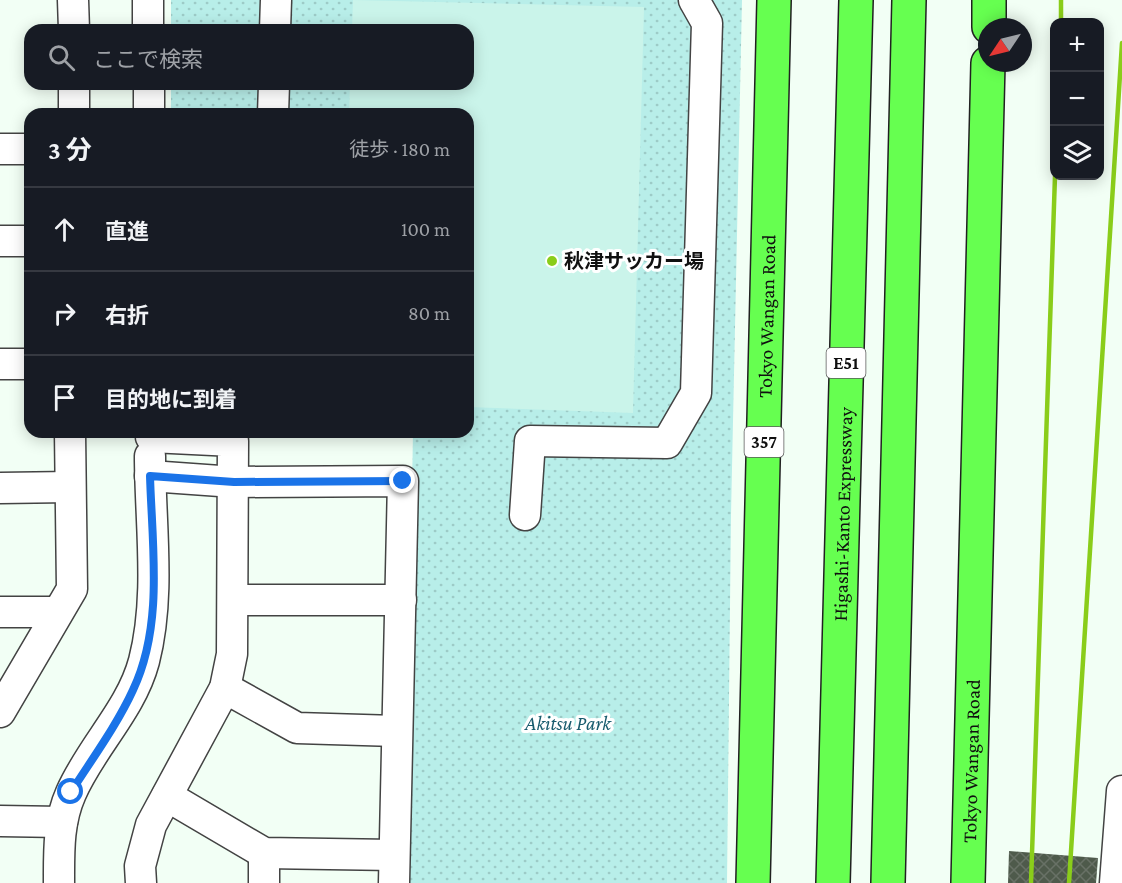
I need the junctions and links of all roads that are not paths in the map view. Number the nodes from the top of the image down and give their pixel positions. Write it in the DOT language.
graph roads {
  1 [pos="73,0"];
  2 [pos="148,0"];
  3 [pos="276,0"];
  4 [pos="694,0"];
  5 [pos="774,0"];
  6 [pos="856,0"];
  7 [pos="909,0"];
  8 [pos="989,0"];
  9 [pos="988,18"];
  10 [pos="74,24"];
  11 [pos="148,24"];
  12 [pos="275,24"];
  13 [pos="988,72"];
  14 [pos="74,90"];
  15 [pos="149,90"];
  16 [pos="274,90"];
  17 [pos="74,108"];
  18 [pos="149,108"];
  19 [pos="273,108"];
  20 [pos="0,149"];
  21 [pos="24,149"];
  22 [pos="0,241"];
  23 [pos="24,241"];
  24 [pos="0,364"];
  25 [pos="24,364"];
  26 [pos="70,438"];
  27 [pos="150,438"];
  28 [pos="197,438"];
  29 [pos="150,476"];
  30 [pos="234,482"];
  31 [pos="0,488"];
  32 [pos="70,488"];
  33 [pos="525,515"];
  34 [pos="234,600"];
  35 [pos="401,600"];
  36 [pos="0,612"];
  37 [pos="57,612"];
  38 [pos="225,688"];
  39 [pos="0,712"];
  40 [pos="396,731"];
  41 [pos="1122,791"];
  42 [pos="167,796"];
  43 [pos="0,821"];
  44 [pos="62,822"];
  45 [pos="264,854"];
  46 [pos="394,869"];
  47 [pos="59,883"];
  48 [pos="141,883"];
  49 [pos="264,883"];
  50 [pos="753,883"];
  51 [pos="832,883"];
  52 [pos="888,883"];
  53 [pos="968,883"];
  54 [pos="1114,883"];
  1 -- 10 [label="street"];
  2 -- 11 [label="street"];
  3 -- 12 [label="street"];
  4 -- 33 [label="street"];
  5 -- 50 [label="highway, Tokyo Wangan Road / 357"];
  6 -- 51 [label="highway, Higashi-Kanto Expressway / E51"];
  7 -- 52 [label="highway"];
  8 -- 9 [label="highway"];
  13 -- 53 [label="highway, Tokyo Wangan Road"];
  14 -- 17 [label="street"];
  15 -- 18 [label="street"];
  16 -- 19 [label="street"];
  20 -- 21 [label="street"];
  22 -- 23 [label="street"];
  24 -- 25 [label="street"];
  26 -- 32 [label="street"];
  27 -- 29 [label="street"];
  28 -- 30 [label="street"];
  29 -- 30 [label="street"];
  29 -- 44 [label="street"];
  30 -- 34 [label="street"];
  30 -- 35 [label="street"];
  31 -- 32 [label="street"];
  32 -- 37 [label="street"];
  34 -- 35 [label="street"];
  34 -- 38 [label="street"];
  35 -- 40 [label="street"];
  36 -- 37 [label="street"];
  37 -- 39 [label="street"];
  38 -- 40 [label="street"];
  38 -- 42 [label="street"];
  40 -- 46 [label="street"];
  41 -- 54 [label="street"];
  42 -- 45 [label="street"];
  42 -- 48 [label="street"];
  43 -- 44 [label="street"];
  44 -- 47 [label="street"];
  45 -- 46 [label="street"];
  45 -- 49 [label="street"];
}
